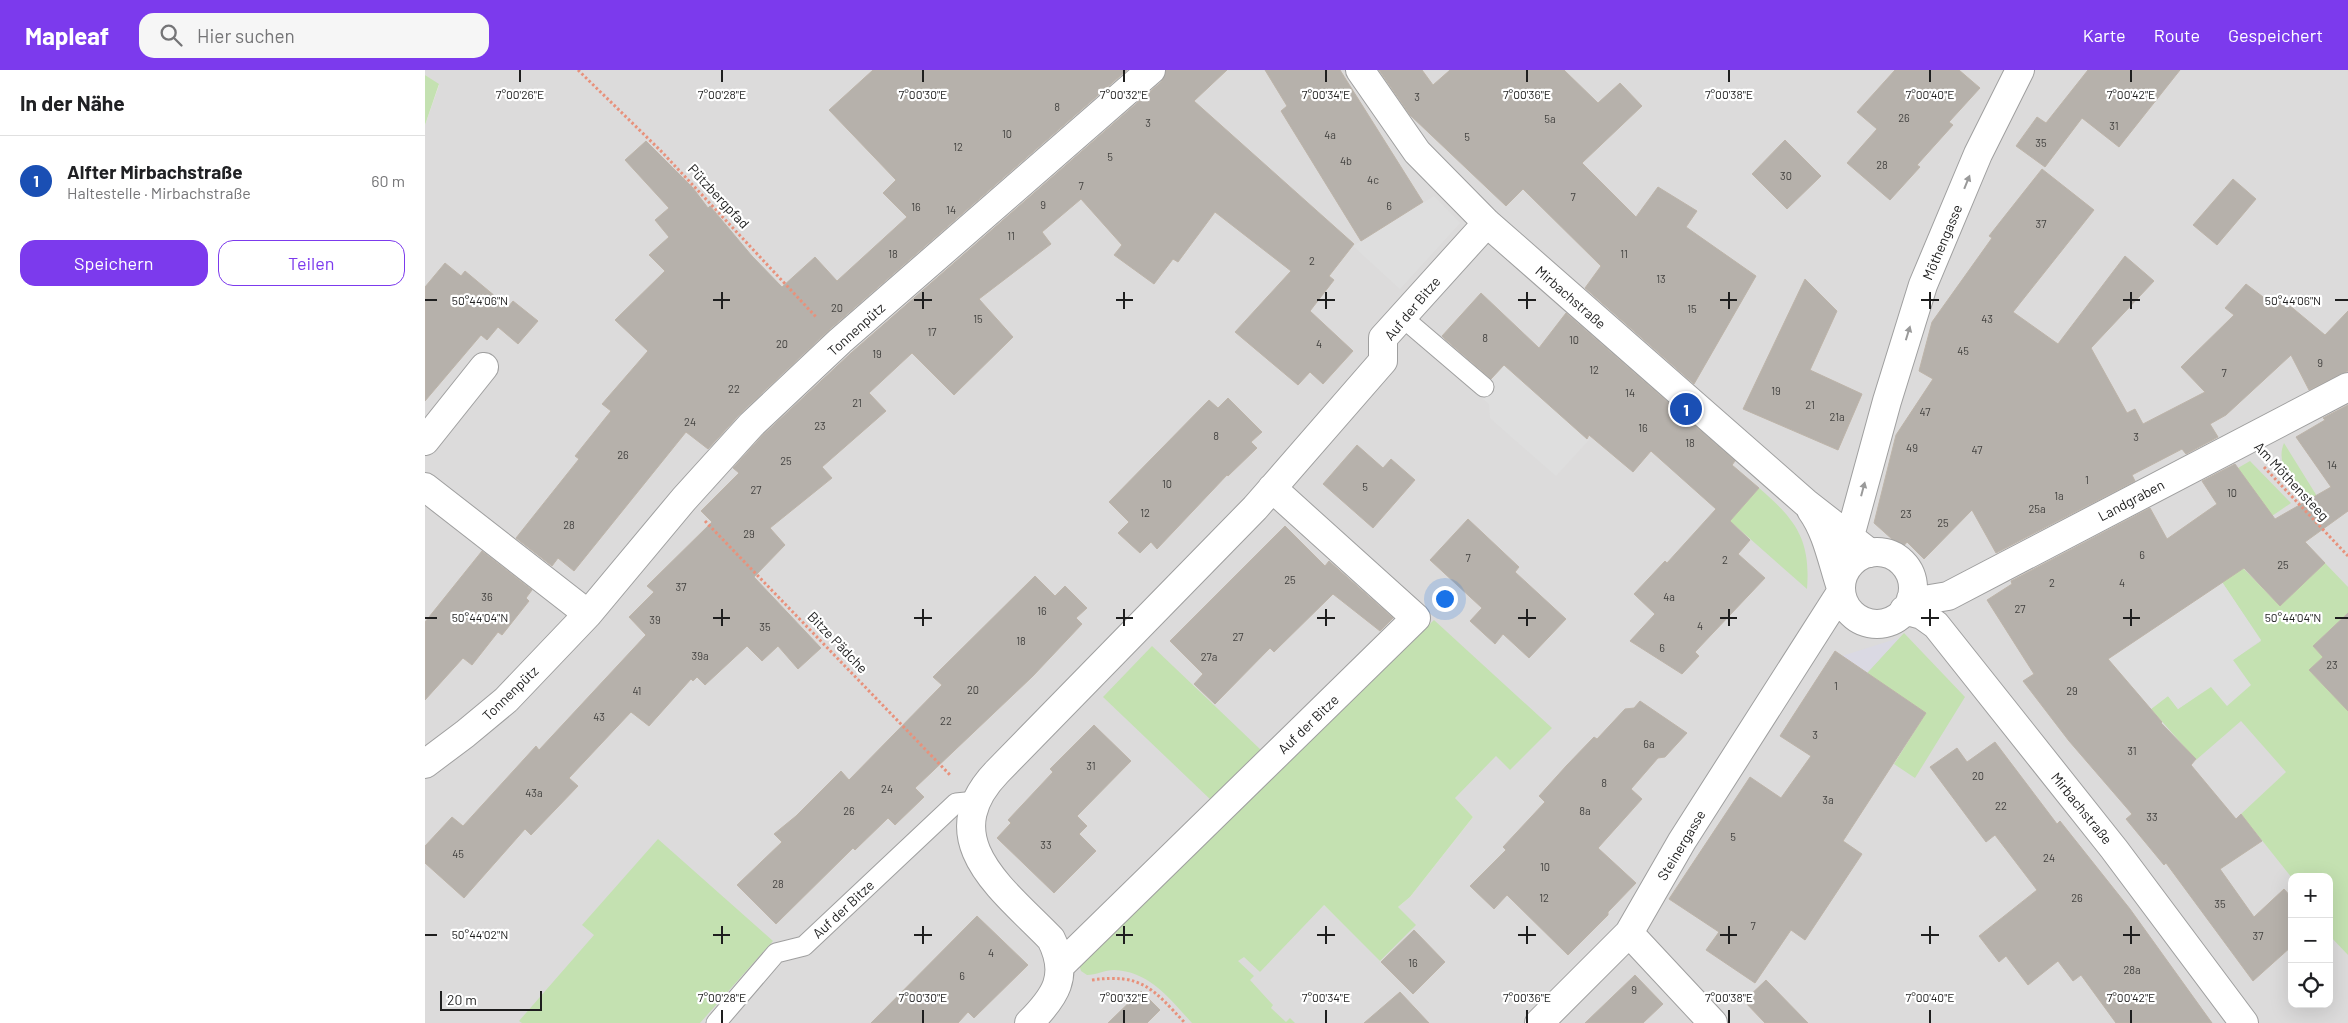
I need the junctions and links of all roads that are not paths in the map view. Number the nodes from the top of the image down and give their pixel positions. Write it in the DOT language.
graph roads {
  1 [pos="1151,70"];
  2 [pos="1360,70"];
  3 [pos="2020,70"];
  4 [pos="1487,223"];
  5 [pos="1403,318"];
  6 [pos="484,367"];
  7 [pos="1484,387"];
  8 [pos="2348,387"];
  9 [pos="425,441"];
  10 [pos="425,487"];
  11 [pos="1272,488"];
  12 [pos="1805,502"];
  13 [pos="1860,544"];
  14 [pos="1841,590"];
  15 [pos="1908,604"];
  16 [pos="588,614"];
  17 [pos="1863,621"];
  18 [pos="1804,652"];
  19 [pos="425,764"];
  20 [pos="974,811"];
  21 [pos="1629,933"];
  22 [pos="1059,976"];
  23 [pos="716,1023"];
  24 [pos="1029,1023"];
  25 [pos="1539,1023"];
  26 [pos="1713,1023"];
  27 [pos="2244,1023"];
  1 -- 16 [label="street, Tonnenpütz"];
  2 -- 4 [label="street, Mirbachstraße"];
  13 -- 3 [label="street, Möthengasse, one-way"];
  4 -- 5 [label="street, Auf der Bitze"];
  4 -- 12 [label="street, Mirbachstraße"];
  5 -- 7 [label="lane"];
  5 -- 11 [label="street, Auf der Bitze"];
  6 -- 9 [label="street"];
  8 -- 15 [label="street, Landgraben"];
  10 -- 16 [label="street"];
  11 -- 20 [label="street, Auf der Bitze"];
  11 -- 22 [label="street, Auf der Bitze"];
  12 -- 13 [label="street, Mirbachstraße"];
  12 -- 14 [label="street, Mirbachstraße"];
  13 -- 14 [label="street"];
  13 -- 15 [label="street, Mirbachstraße"];
  14 -- 17 [label="street, Mirbachstraße"];
  14 -- 18 [label="street, Steinergasse"];
  15 -- 17 [label="street"];
  15 -- 27 [label="street, Mirbachstraße"];
  16 -- 19 [label="street, Tonnenpütz"];
  17 -- 18 [label="street, Steinergasse"];
  18 -- 21 [label="street, Steinergasse"];
  20 -- 22 [label="street"];
  20 -- 23 [label="lane, Auf der Bitze"];
  21 -- 25 [label="street, Steinergasse"];
  21 -- 26 [label="street"];
  22 -- 24 [label="street"];
}
